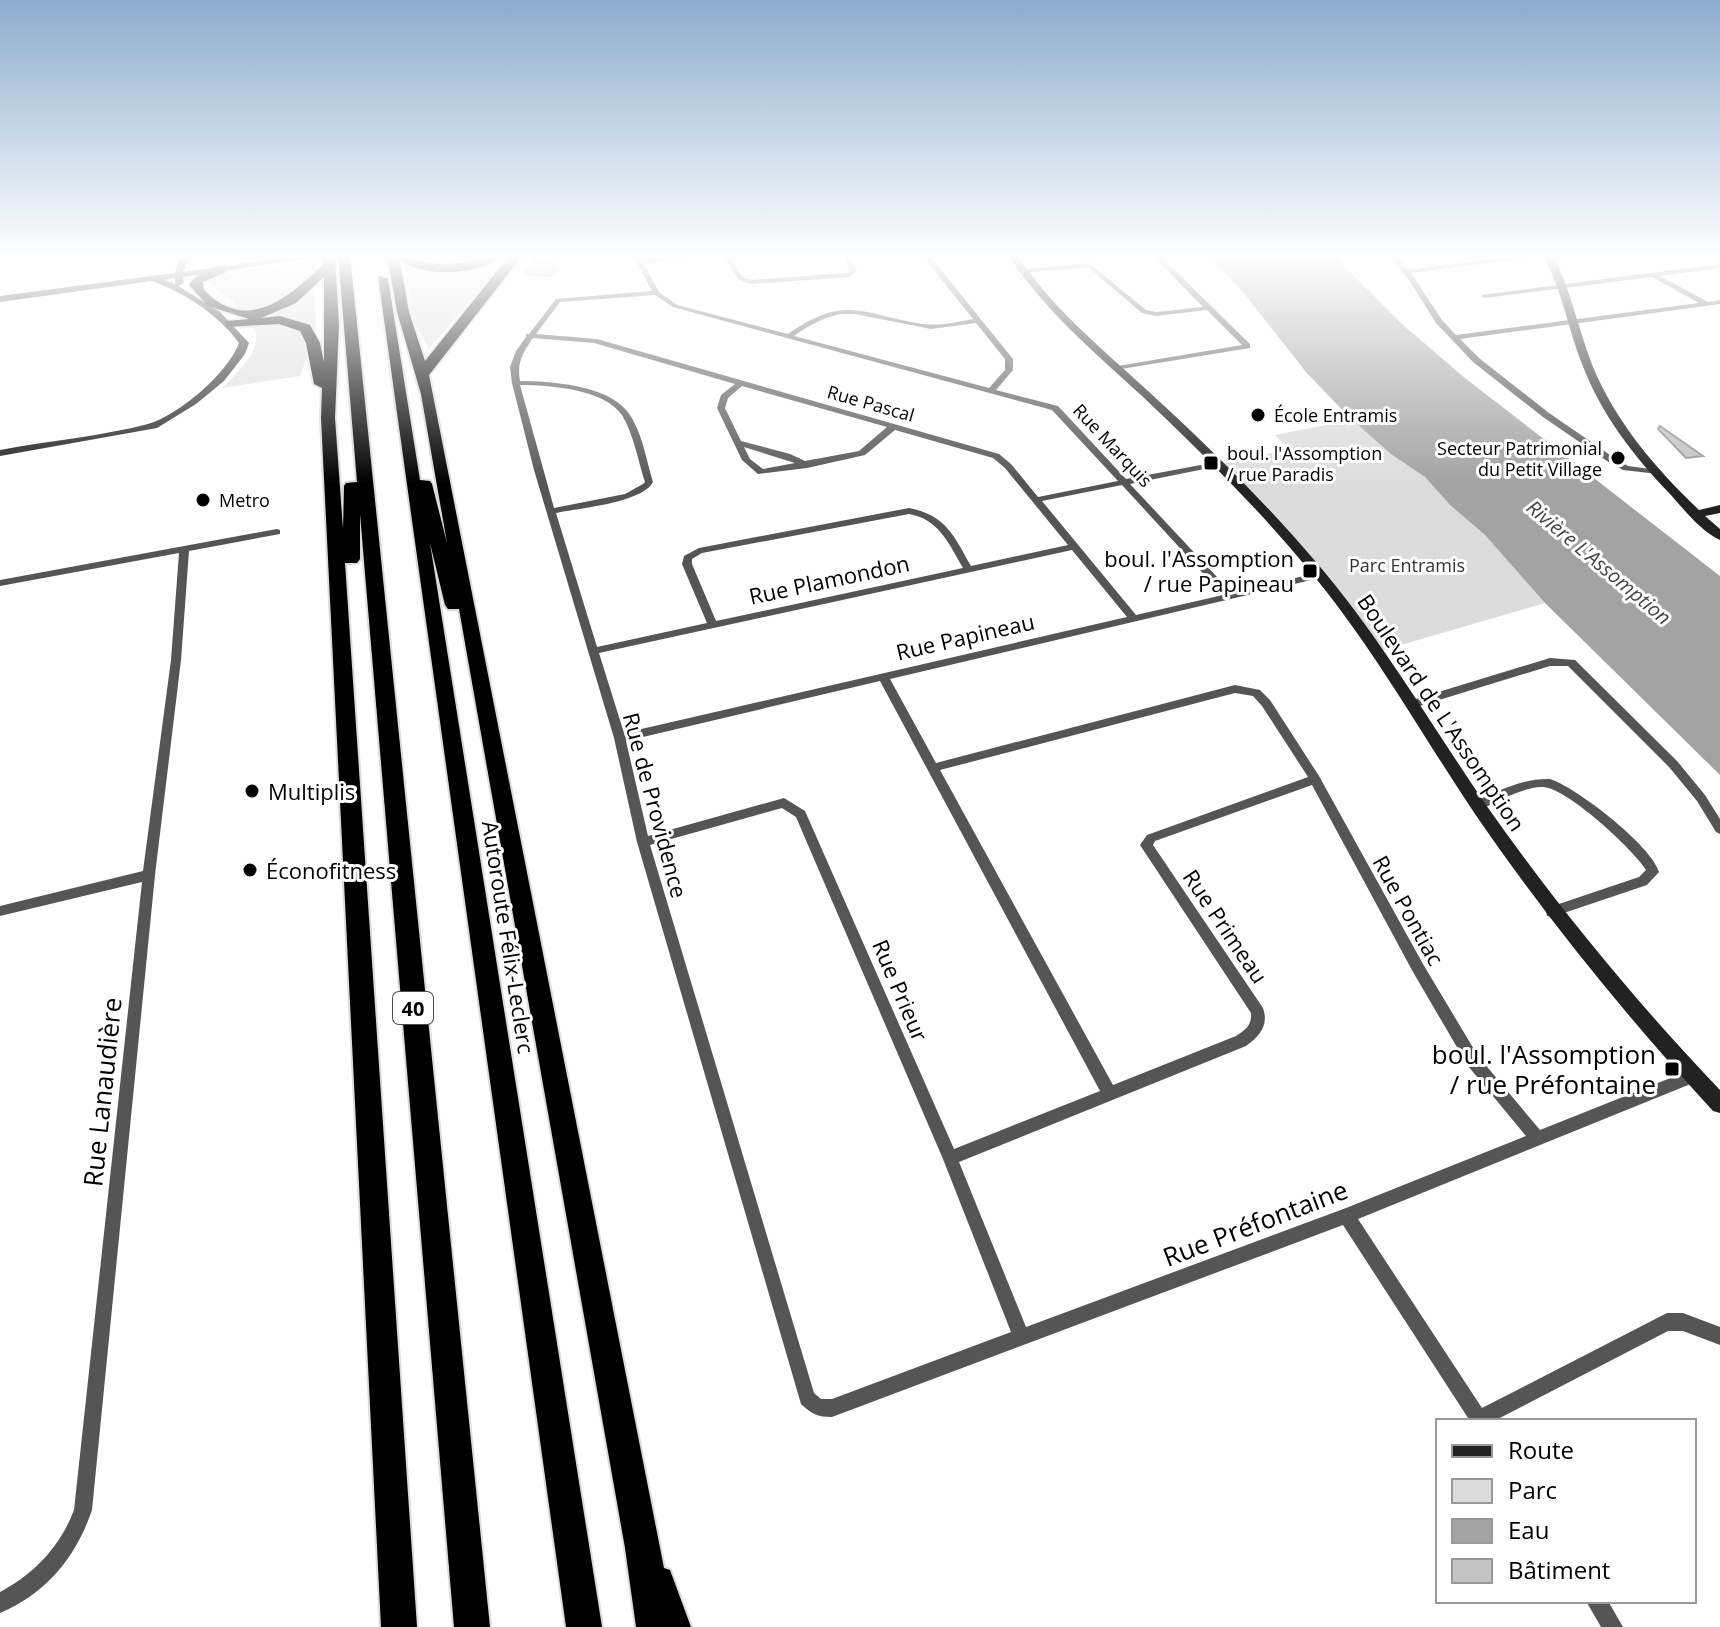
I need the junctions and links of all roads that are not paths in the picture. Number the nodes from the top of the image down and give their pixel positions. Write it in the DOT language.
graph roads {
  1 [pos="236,331"];
  2 [pos="251,331"];
  3 [pos="308,331"];
  4 [pos="332,331"];
  5 [pos="350,331"];
  6 [pos="391,331"];
  7 [pos="409,331"];
  8 [pos="457,331"];
  9 [pos="533,331"];
  10 [pos="766,331"];
  11 [pos="797,331"];
  12 [pos="984,331"];
  13 [pos="1079,331"];
  14 [pos="1232,331"];
  15 [pos="1449,331"];
  16 [pos="1507,331"];
  17 [pos="1577,331"];
  18 [pos="529,336"];
  19 [pos="788,337"];
  20 [pos="1455,337"];
  21 [pos="244,343"];
  22 [pos="1118,368"];
  23 [pos="423,373"];
  24 [pos="742,382"];
  25 [pos="516,383"];
  26 [pos="355,389"];
  27 [pos="991,390"];
  28 [pos="328,418"];
  29 [pos="404,423"];
  30 [pos="894,426"];
  31 [pos="740,443"];
  32 [pos="0,453"];
  33 [pos="1219,463"];
  34 [pos="807,465"];
  35 [pos="1655,472"];
  36 [pos="1126,483"];
  37 [pos="1036,500"];
  38 [pos="1720,509"];
  39 [pos="553,511"];
  40 [pos="1695,514"];
  41 [pos="277,532"];
  42 [pos="1720,536"];
  43 [pos="1073,547"];
  44 [pos="184,550"];
  45 [pos="969,570"];
  46 [pos="1321,575"];
  47 [pos="0,583"];
  48 [pos="1230,596"];
  49 [pos="1133,618"];
  50 [pos="712,624"];
  51 [pos="593,651"];
  52 [pos="883,676"];
  53 [pos="346,699"];
  54 [pos="1413,704"];
  55 [pos="489,722"];
  56 [pos="620,738"];
  57 [pos="933,768"];
  58 [pos="1315,779"];
  59 [pos="1478,805"];
  60 [pos="1720,829"];
  61 [pos="643,842"];
  62 [pos="149,875"];
  63 [pos="0,911"];
  64 [pos="1552,912"];
  65 [pos="1693,1076"];
  66 [pos="1110,1094"];
  67 [pos="1719,1103"];
  68 [pos="1538,1139"];
  69 [pos="950,1158"];
  70 [pos="1346,1216"];
  71 [pos="1720,1336"];
  72 [pos="1022,1338"];
  73 [pos="832,1408"];
  74 [pos="1478,1419"];
  75 [pos="1481,1419"];
  76 [pos="643,1548"];
  77 [pos="0,1603"];
  78 [pos="1597,1603"];
  79 [pos="399,1627"];
  80 [pos="472,1627"];
  81 [pos="584,1627"];
  82 [pos="654,1627"];
  83 [pos="673,1627"];
  84 [pos="1613,1627"];
  1 -- 21 [label="street"];
  2 -- 21 [label="highway"];
  3 -- 28 [label="highway"];
  4 -- 28 [label="highway"];
  5 -- 26 [label="highway, 40"];
  6 -- 29 [label="highway, Autoroute Félix-Leclerc"];
  7 -- 23 [label="highway"];
  8 -- 23 [label="highway"];
  9 -- 18 [label="street, Rue de Providence"];
  10 -- 19 [label="street, Rue Marquis"];
  11 -- 19 [label="street"];
  12 -- 27 [label="street"];
  13 -- 22 [label="street, Boulevard de L'Assomption"];
  14 -- 22 [label="street"];
  15 -- 20 [label="street"];
  16 -- 20 [label="street"];
  17 -- 35 [label="street"];
  18 -- 24 [label="street, Rue Pascal"];
  18 -- 25 [label="street, Rue de Providence"];
  19 -- 27 [label="street, Rue Marquis"];
  20 -- 35 [label="street"];
  21 -- 32 [label="street"];
  22 -- 33 [label="street, Boulevard de L'Assomption"];
  23 -- 55 [label="highway"];
  24 -- 30 [label="street, Rue Pascal"];
  24 -- 31 [label="street"];
  25 -- 39 [label="street, Rue de Providence"];
  25 -- 39 [label="street"];
  26 -- 53 [label="highway"];
  26 -- 80 [label="highway, 40"];
  27 -- 36 [label="street, Rue Marquis"];
  28 -- 53 [label="highway"];
  29 -- 55 [label="highway"];
  29 -- 81 [label="highway, Autoroute Félix-Leclerc"];
  30 -- 34 [label="street"];
  30 -- 37 [label="street, Rue Pascal"];
  31 -- 34 [label="street"];
  31 -- 34 [label="street"];
  33 -- 36 [label="street"];
  33 -- 46 [label="street, Boulevard de L'Assomption"];
  35 -- 40 [label="street"];
  36 -- 37 [label="street"];
  36 -- 48 [label="street, Rue Marquis"];
  37 -- 43 [label="street, Rue Pascal"];
  38 -- 40 [label="street"];
  39 -- 51 [label="street, Rue de Providence"];
  40 -- 42 [label="street"];
  41 -- 44 [label="street"];
  43 -- 45 [label="street, Rue Plamondon"];
  43 -- 49 [label="street, Rue Pascal"];
  44 -- 47 [label="street"];
  44 -- 62 [label="street, Rue Lanaudière"];
  45 -- 50 [label="street, Rue Plamondon"];
  45 -- 50 [label="street"];
  46 -- 48 [label="street, Rue Papineau"];
  46 -- 54 [label="street, Boulevard de L'Assomption"];
  48 -- 49 [label="street, Rue Papineau"];
  49 -- 52 [label="street, Rue Papineau"];
  50 -- 51 [label="street, Rue Plamondon"];
  51 -- 56 [label="street, Rue de Providence"];
  52 -- 56 [label="street, Rue Papineau"];
  52 -- 57 [label="street"];
  53 -- 79 [label="highway"];
  54 -- 59 [label="street, Boulevard de L'Assomption"];
  54 -- 60 [label="street"];
  55 -- 76 [label="highway"];
  56 -- 61 [label="street, Rue de Providence"];
  57 -- 58 [label="street, Rue Pontiac"];
  57 -- 66 [label="street"];
  58 -- 66 [label="street, Rue Primeau"];
  58 -- 68 [label="street, Rue Pontiac"];
  59 -- 64 [label="street, Boulevard de L'Assomption"];
  59 -- 64 [label="street"];
  61 -- 69 [label="street, Rue Prieur"];
  61 -- 73 [label="street, Rue de Providence"];
  62 -- 63 [label="street"];
  62 -- 77 [label="street, Rue Lanaudière"];
  64 -- 65 [label="street, Boulevard de L'Assomption"];
  65 -- 67 [label="street, Boulevard de L'Assomption"];
  65 -- 68 [label="street, Rue Préfontaine"];
  66 -- 69 [label="street, Rue Primeau"];
  68 -- 70 [label="street, Rue Préfontaine"];
  69 -- 72 [label="street, Rue Prieur"];
  70 -- 72 [label="street, Rue Préfontaine"];
  70 -- 74 [label="street"];
  71 -- 75 [label="street"];
  72 -- 73 [label="street, Rue Préfontaine"];
  76 -- 82 [label="highway"];
  76 -- 83 [label="highway"];
  78 -- 84 [label="street"];
}
